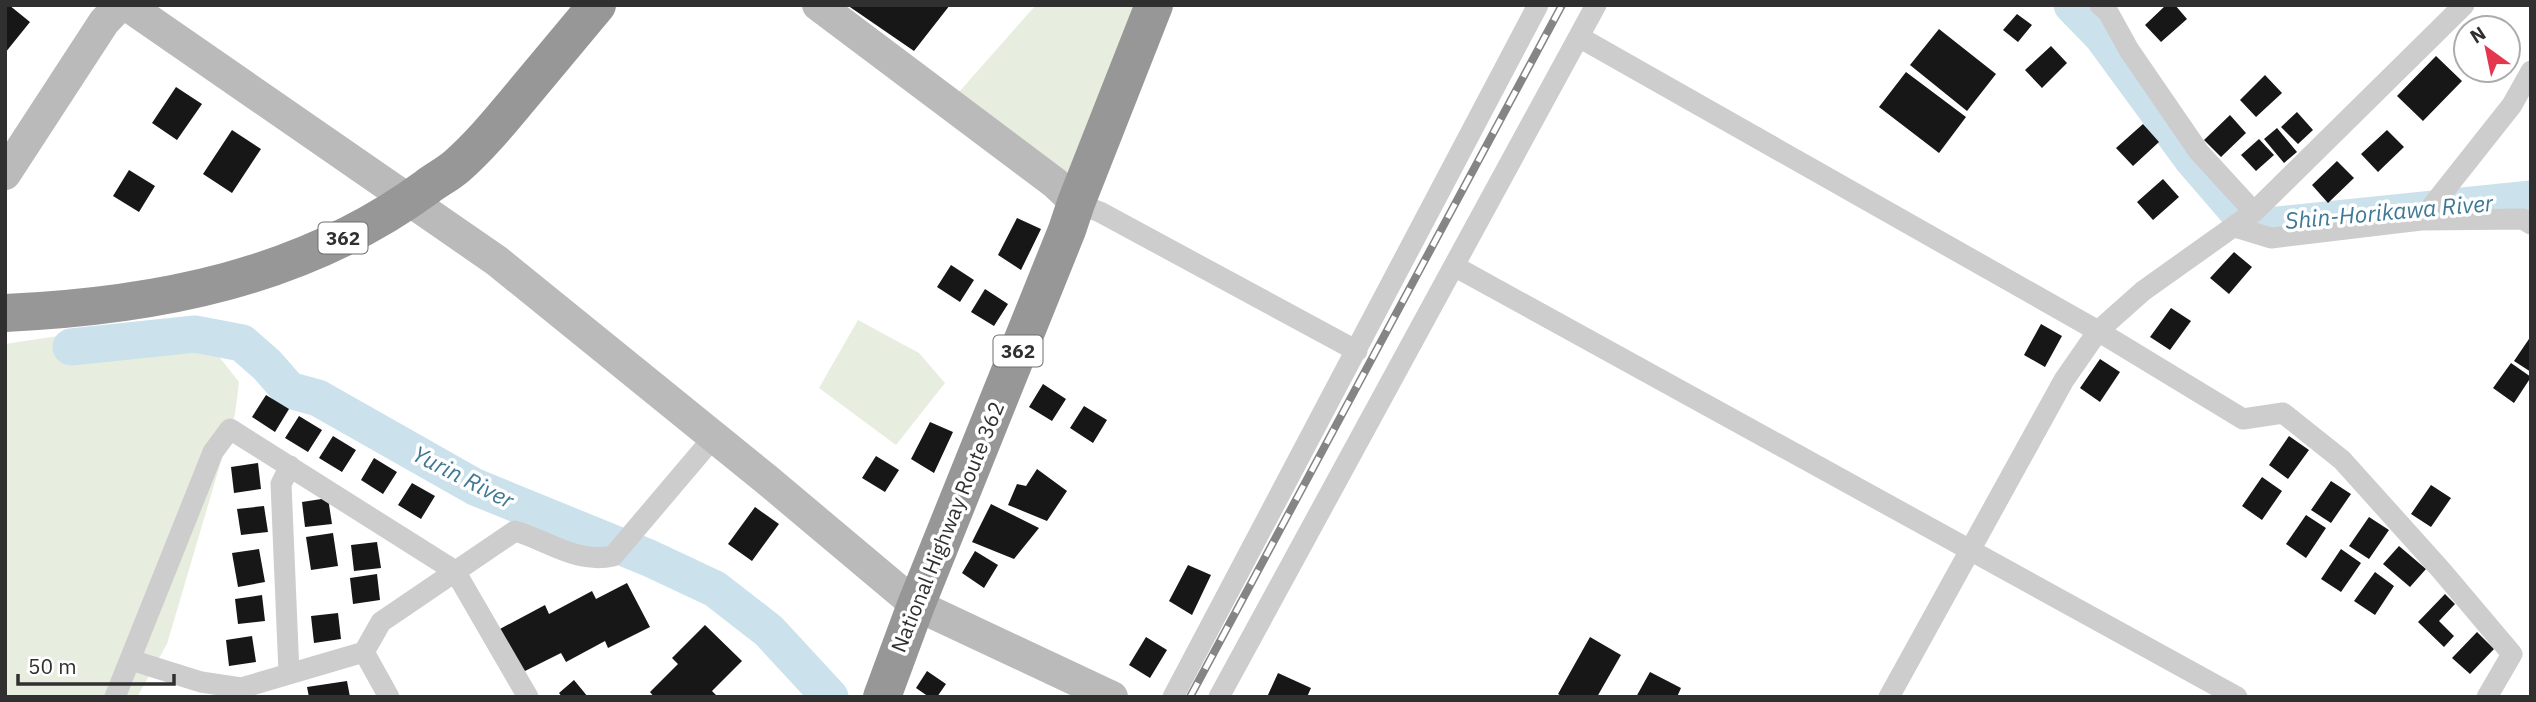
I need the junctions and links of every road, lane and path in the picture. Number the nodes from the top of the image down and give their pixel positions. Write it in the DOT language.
graph roads {
  1 [pos="120,5"];
  2 [pos="127,5"];
  3 [pos="597,5"];
  4 [pos="818,5"];
  5 [pos="1154,5"];
  6 [pos="1538,5"];
  7 [pos="1596,5"];
  8 [pos="2464,5"];
  9 [pos="2107,8"];
  10 [pos="1579,37"];
  11 [pos="2531,71"];
  12 [pos="5,174"];
  13 [pos="409,201"];
  14 [pos="1076,203"];
  15 [pos="2254,212"];
  16 [pos="2421,220"];
  17 [pos="2531,224"];
  18 [pos="2235,227"];
  19 [pos="1454,266"];
  20 [pos="5,313"];
  21 [pos="2098,331"];
  22 [pos="1357,351"];
  23 [pos="713,438"];
  24 [pos="290,466"];
  25 [pos="1968,550"];
  26 [pos="455,571"];
  27 [pos="916,605"];
  28 [pos="364,652"];
  29 [pos="131,660"];
  30 [pos="289,673"];
  31 [pos="114,697"];
  32 [pos="389,697"];
  33 [pos="528,697"];
  34 [pos="882,697"];
  35 [pos="1112,697"];
  36 [pos="1174,697"];
  37 [pos="1219,697"];
  38 [pos="1889,697"];
  39 [pos="2237,697"];
  40 [pos="2487,697"];
  1 -- 12 [label="street"];
  2 -- 13 [label="street"];
  3 -- 13 [label="highway, 362"];
  4 -- 14 [label="street"];
  5 -- 14 [label="highway, National Highway Route 362 / 362"];
  6 -- 22 [label="street"];
  7 -- 10 [label="street"];
  8 -- 15 [label="street"];
  9 -- 15 [label="street"];
  10 -- 19 [label="street"];
  10 -- 21 [label="street"];
  11 -- 16 [label="street"];
  13 -- 20 [label="highway, 362"];
  13 -- 23 [label="street"];
  14 -- 22 [label="street"];
  14 -- 27 [label="highway, National Highway Route 362 / 362"];
  15 -- 18 [label="street"];
  16 -- 17 [label="street"];
  16 -- 18 [label="street"];
  18 -- 21 [label="street"];
  19 -- 25 [label="street"];
  19 -- 37 [label="street"];
  21 -- 25 [label="street"];
  21 -- 40 [label="street"];
  22 -- 36 [label="street"];
  23 -- 26 [label="street"];
  23 -- 27 [label="street"];
  24 -- 26 [label="street"];
  24 -- 29 [label="street"];
  24 -- 30 [label="street"];
  25 -- 38 [label="street"];
  25 -- 39 [label="street"];
  26 -- 28 [label="street"];
  26 -- 33 [label="street"];
  27 -- 34 [label="highway, National Highway Route 362 / 362"];
  27 -- 35 [label="street"];
  28 -- 30 [label="street"];
  28 -- 32 [label="street"];
  29 -- 30 [label="street"];
  29 -- 31 [label="street"];
}
